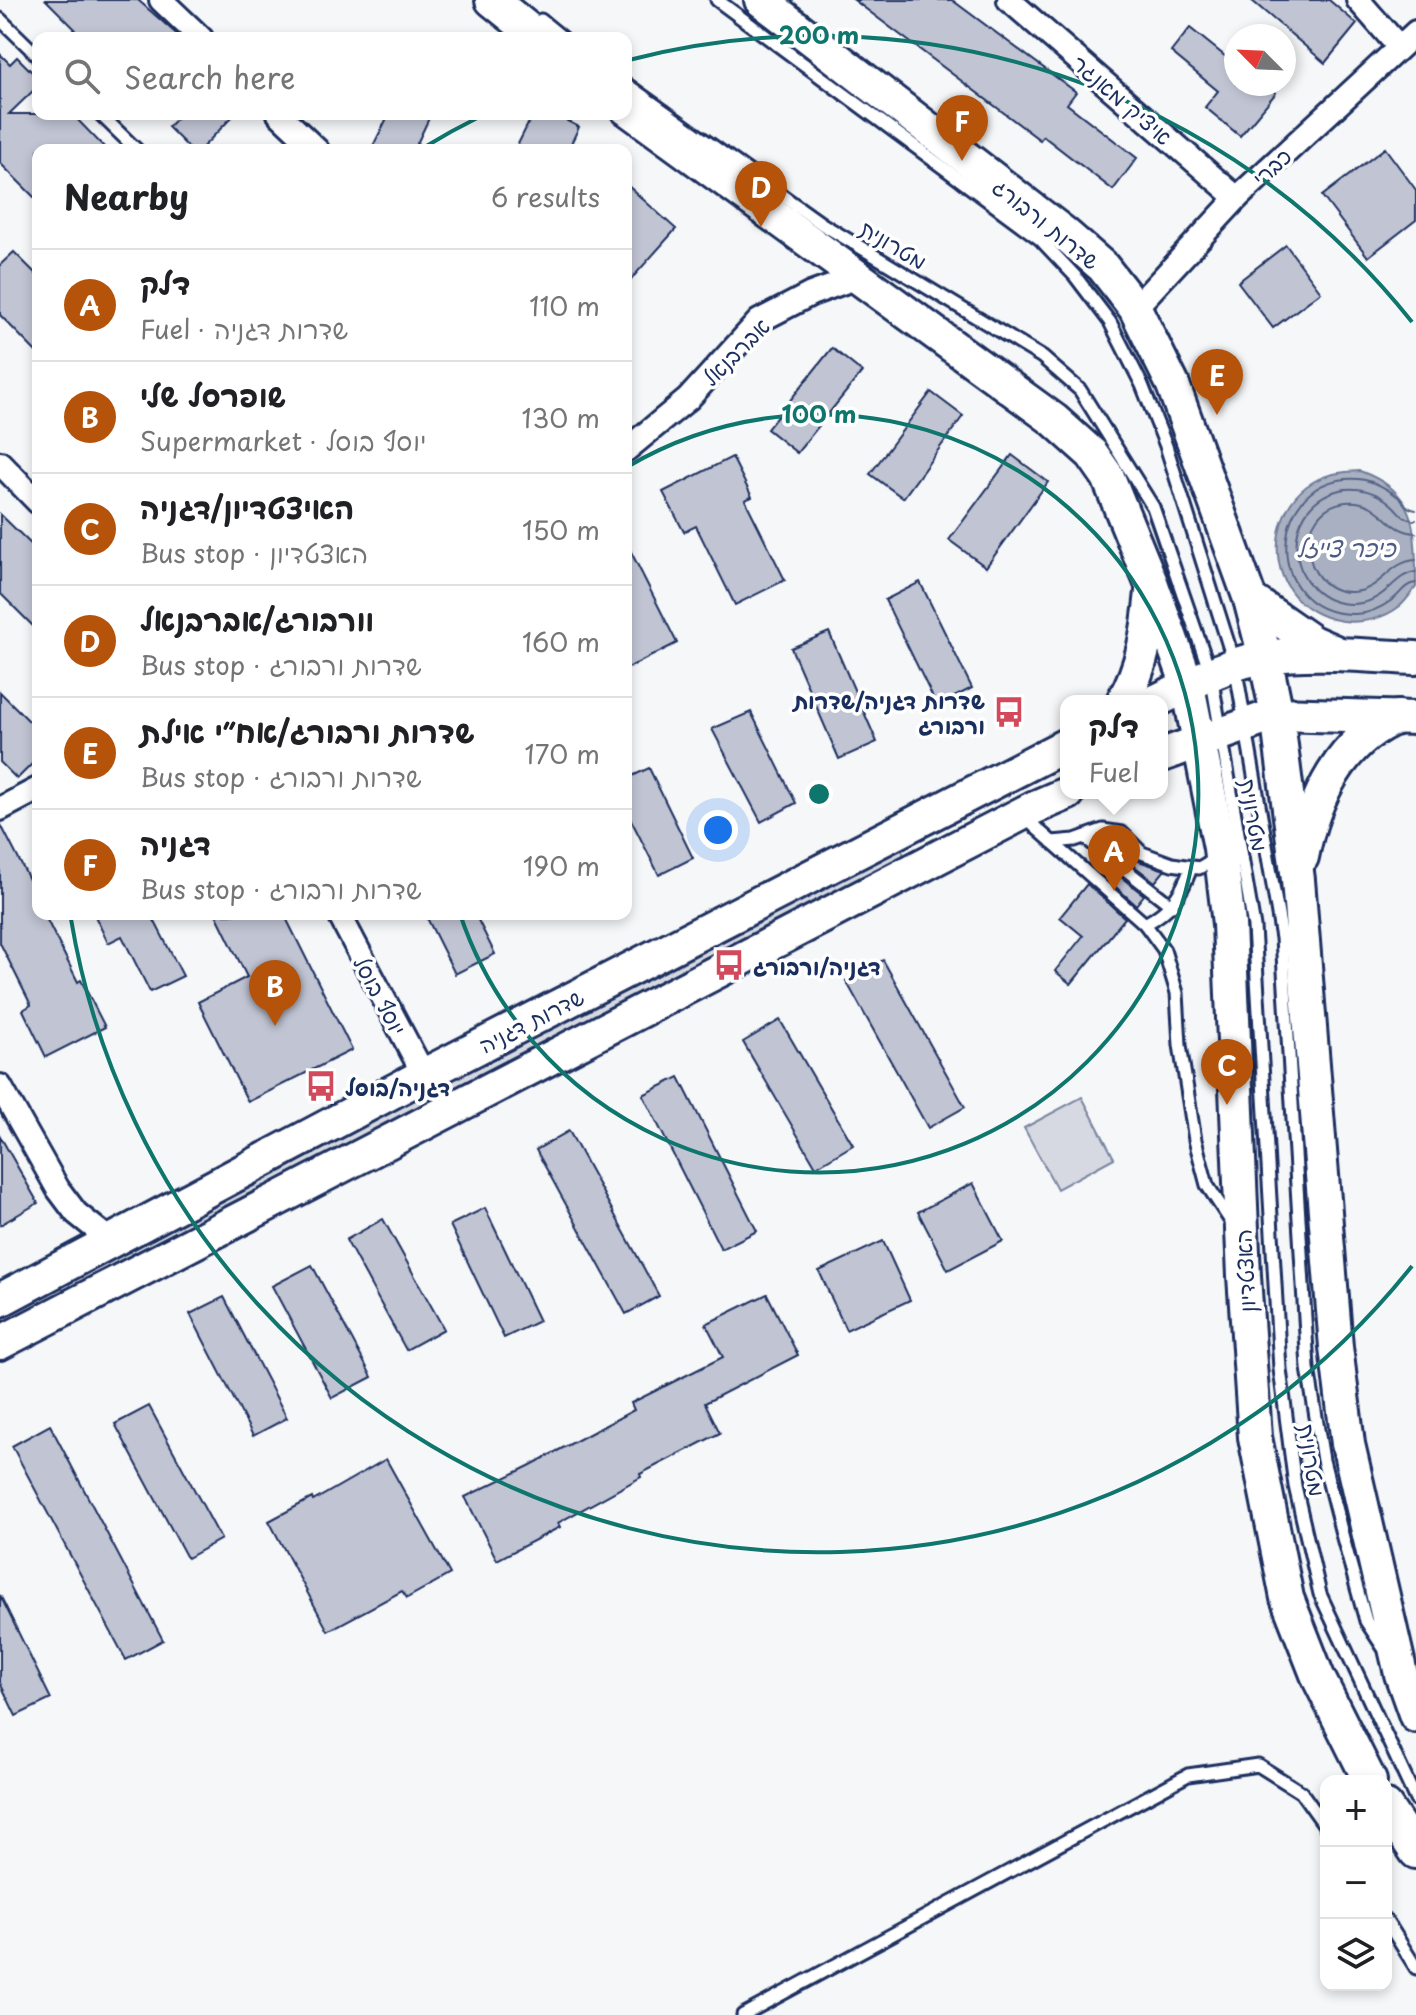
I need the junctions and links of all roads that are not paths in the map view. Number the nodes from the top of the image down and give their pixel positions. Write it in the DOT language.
graph roads {
  1 [pos="161,0"];
  2 [pos="492,0"];
  3 [pos="717,0"];
  4 [pos="761,0"];
  5 [pos="1009,0"];
  6 [pos="1358,0"];
  7 [pos="0,19"];
  8 [pos="533,24"];
  9 [pos="195,32"];
  10 [pos="1416,32"];
  11 [pos="1399,47"];
  12 [pos="32,50"];
  13 [pos="632,88"];
  14 [pos="632,112"];
  15 [pos="106,120"];
  16 [pos="285,120"];
  17 [pos="131,144"];
  18 [pos="311,144"];
  19 [pos="1237,198"];
  20 [pos="858,277"];
  21 [pos="1135,308"];
  22 [pos="632,445"];
  23 [pos="0,463"];
  24 [pos="32,496"];
  25 [pos="1152,585"];
  26 [pos="1250,599"];
  27 [pos="1341,655"];
  28 [pos="1265,657"];
  29 [pos="1416,658"];
  30 [pos="1211,675"];
  31 [pos="1126,695"];
  32 [pos="1168,695"];
  33 [pos="1277,714"];
  34 [pos="1409,717"];
  35 [pos="1221,732"];
  36 [pos="1060,748"];
  37 [pos="1168,753"];
  38 [pos="1168,770"];
  39 [pos="32,792"];
  40 [pos="1060,796"];
  41 [pos="1212,807"];
  42 [pos="1033,808"];
  43 [pos="0,809"];
  44 [pos="1084,837"];
  45 [pos="1052,842"];
  46 [pos="1220,848"];
  47 [pos="1191,868"];
  48 [pos="1298,880"];
  49 [pos="1172,906"];
  50 [pos="342,920"];
  51 [pos="1145,924"];
  52 [pos="424,1075"];
  53 [pos="0,1086"];
  54 [pos="1242,1235"];
  55 [pos="111,1241"];
  56 [pos="0,1300"];
  57 [pos="0,1343"];
  58 [pos="1401,1674"];
  59 [pos="1416,1716"];
  60 [pos="1367,1775"];
  61 [pos="1416,1800"];
  62 [pos="1392,1816"];
  63 [pos="1320,1819"];
  64 [pos="1416,1852"];
  65 [pos="1392,1930"];
  66 [pos="1416,1968"];
  67 [pos="743,2015"];
  1 -- 9 [label="street"];
  2 -- 8 [label="main road"];
  3 -- 30 [label="lane, מטרונית"];
  4 -- 21 [label="main road, שדרות ורבורג"];
  5 -- 19 [label="street, איציק מאנגר"];
  6 -- 11 [label="street"];
  7 -- 12 [label="lane"];
  10 -- 11 [label="street, כברי"];
  11 -- 19 [label="street, כברי"];
  13 -- 30 [label="lane, מטרונית"];
  14 -- 20 [label="main road"];
  15 -- 17 [label="lane"];
  16 -- 18 [label="street"];
  19 -- 21 [label="street, כברי"];
  20 -- 22 [label="street, אברבנאל"];
  20 -- 25 [label="main road"];
  21 -- 26 [label="main road, שדרות ורבורג"];
  23 -- 24 [label="street"];
  25 -- 30 [label="main road"];
  25 -- 31 [label="main road"];
  26 -- 27 [label="main road"];
  26 -- 28 [label="main road, שדרות ורבורג"];
  27 -- 28 [label="main road"];
  27 -- 29 [label="main road"];
  28 -- 30 [label="main road"];
  28 -- 33 [label="main road, שדרות ורבורג"];
  30 -- 32 [label="main road"];
  30 -- 35 [label="main road"];
  30 -- 35 [label="lane, מטרונית"];
  33 -- 34 [label="main road"];
  33 -- 35 [label="main road"];
  33 -- 48 [label="main road"];
  34 -- 48 [label="main road"];
  35 -- 37 [label="main road"];
  35 -- 41 [label="main road, האצטדיון"];
  35 -- 58 [label="lane, מטרונית"];
  35 -- 61 [label="lane, מטרונית"];
  36 -- 52 [label="main road, שדרות דגניה"];
  38 -- 41 [label="main road"];
  39 -- 43 [label="street"];
  40 -- 42 [label="main road, שדרות דגניה"];
  41 -- 46 [label="main road, האצטדיון"];
  42 -- 45 [label="lane"];
  42 -- 57 [label="main road, שדרות דגניה"];
  44 -- 45 [label="lane"];
  44 -- 47 [label="lane"];
  44 -- 49 [label="lane"];
  45 -- 51 [label="lane"];
  46 -- 47 [label="lane"];
  46 -- 54 [label="main road, האצטדיון"];
  47 -- 49 [label="lane"];
  48 -- 58 [label="main road"];
  49 -- 51 [label="lane"];
  50 -- 52 [label="street, יוסף בוסל"];
  51 -- 54 [label="lane"];
  52 -- 55 [label="main road, שדרות דגניה"];
  53 -- 55 [label="street"];
  54 -- 60 [label="main road, האצטדיון"];
  55 -- 56 [label="main road, שדרות דגניה"];
  58 -- 59 [label="main road"];
  62 -- 64 [label="main road"];
  63 -- 67 [label="lane"];
  65 -- 66 [label="lane"];
}
